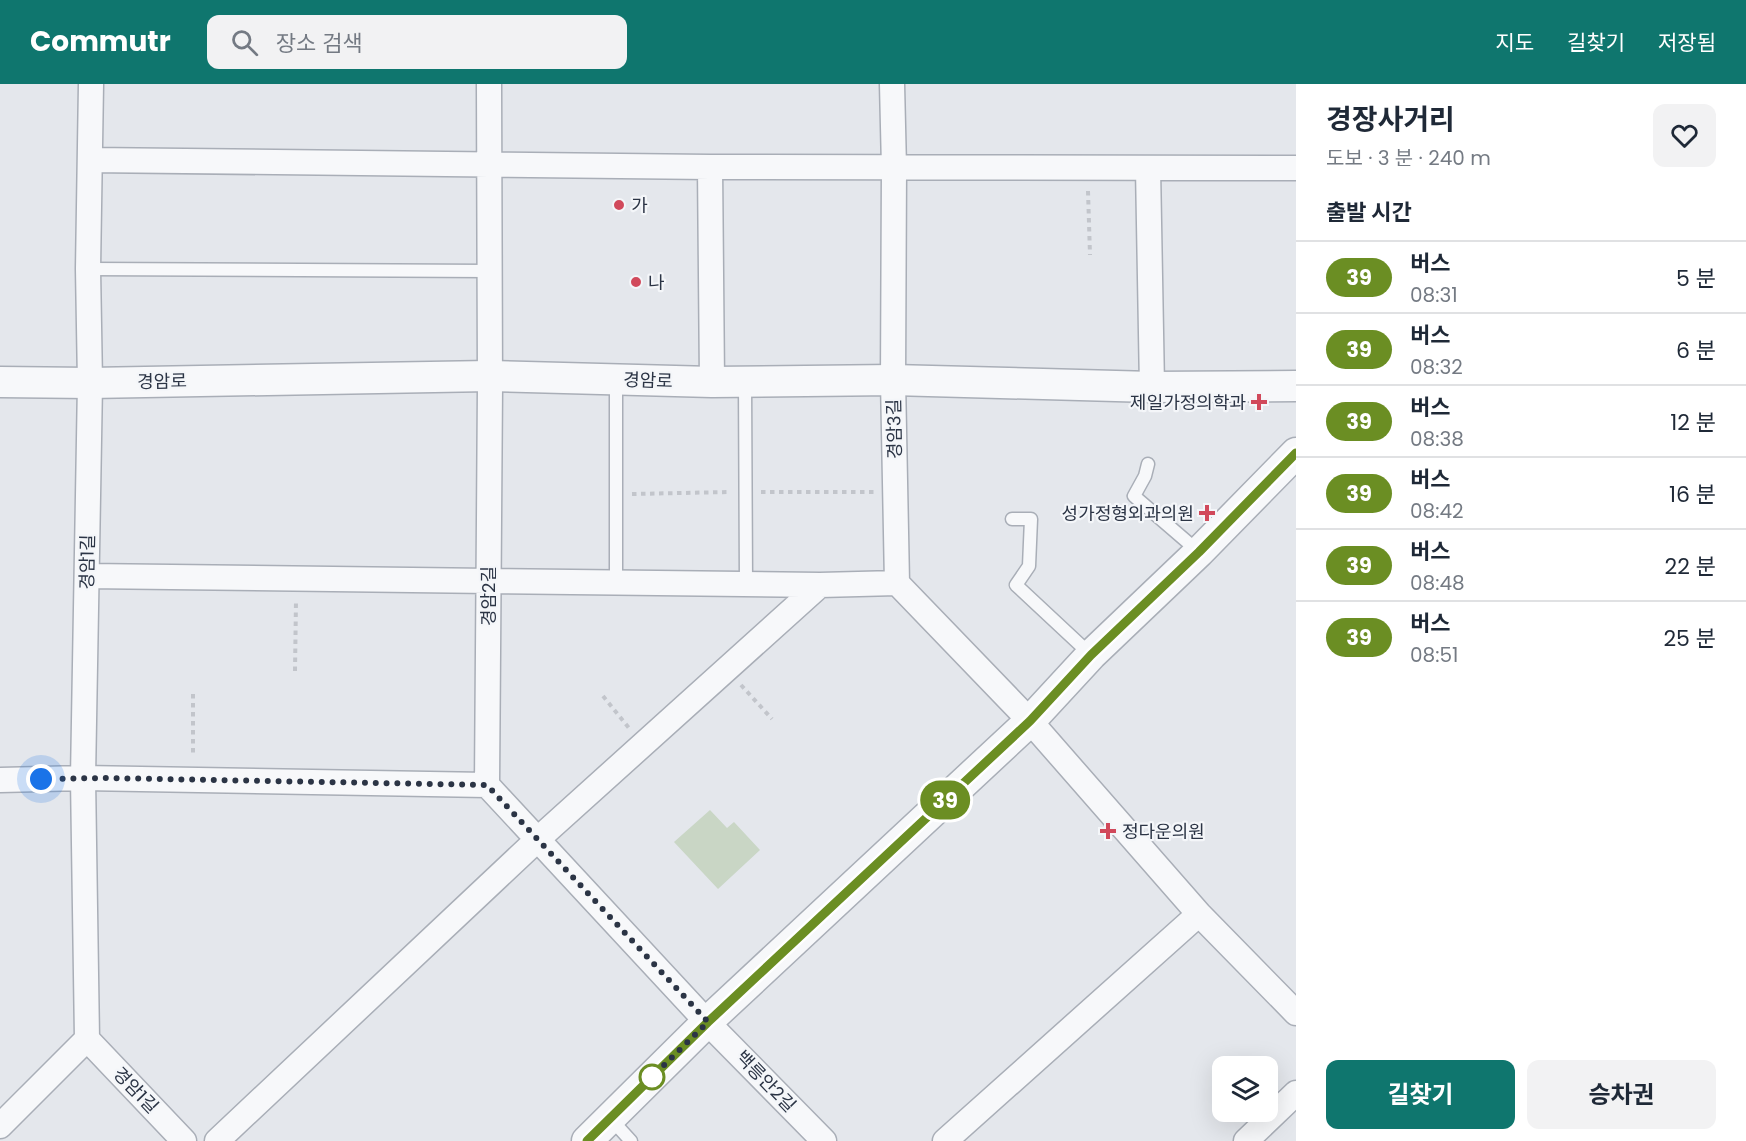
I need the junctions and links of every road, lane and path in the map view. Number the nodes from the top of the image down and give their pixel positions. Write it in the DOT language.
graph roads {
  1 [pos="91,84"];
  2 [pos="489,84"];
  3 [pos="892,84"];
  4 [pos="90,160"];
  5 [pos="490,165"];
  6 [pos="710,167"];
  7 [pos="894,168"];
  8 [pos="1148,168"];
  9 [pos="1296,168"];
  10 [pos="1088,169"];
  11 [pos="1090,255"];
  12 [pos="88,269"];
  13 [pos="489,272"];
  14 [pos="489,376"];
  15 [pos="615,380"];
  16 [pos="893,380"];
  17 [pos="0,382"];
  18 [pos="712,382"];
  19 [pos="745,382"];
  20 [pos="90,383"];
  21 [pos="1296,386"];
  22 [pos="1152,387"];
  23 [pos="1296,453"];
  24 [pos="1148,464"];
  25 [pos="1012,519"];
  26 [pos="1199,552"];
  27 [pos="87,576"];
  28 [pos="296,579"];
  29 [pos="488,581"];
  30 [pos="615,582"];
  31 [pos="897,583"];
  32 [pos="746,584"];
  33 [pos="820,585"];
  34 [pos="1091,655"];
  35 [pos="726,669"];
  36 [pos="295,671"];
  37 [pos="193,694"];
  38 [pos="603,696"];
  39 [pos="772,719"];
  40 [pos="1030,721"];
  41 [pos="643,744"];
  42 [pos="83,778"];
  43 [pos="0,780"];
  44 [pos="193,780"];
  45 [pos="487,785"];
  46 [pos="537,840"];
  47 [pos="1199,914"];
  48 [pos="1296,1014"];
  49 [pos="708,1022"];
  50 [pos="87,1040"];
  51 [pos="1296,1093"];
  52 [pos="610,1118"];
  53 [pos="0,1126"];
  54 [pos="184,1141"];
  55 [pos="217,1141"];
  56 [pos="587,1141"];
  57 [pos="631,1141"];
  58 [pos="824,1141"];
  59 [pos="945,1141"];
  60 [pos="1246,1141"];
  1 -- 4 [label="street, 경암1길"];
  2 -- 5 [label="street, 경암2길"];
  3 -- 7 [label="street, 경암3길"];
  4 -- 5 [label="street"];
  4 -- 12 [label="street, 경암1길"];
  5 -- 6 [label="street"];
  5 -- 13 [label="street, 경암2길"];
  6 -- 7 [label="street"];
  6 -- 18 [label="street"];
  7 -- 10 [label="street"];
  7 -- 16 [label="street, 경암3길"];
  8 -- 9 [label="street"];
  8 -- 10 [label="street"];
  8 -- 22 [label="street"];
  10 -- 11 [label="path"];
  12 -- 13 [label="lane"];
  12 -- 20 [label="street, 경암1길"];
  13 -- 14 [label="street, 경암2길"];
  14 -- 15 [label="street, 경암로"];
  14 -- 20 [label="street, 경암로"];
  14 -- 29 [label="street, 경암2길"];
  15 -- 18 [label="street, 경암로"];
  15 -- 30 [label="lane"];
  16 -- 19 [label="street, 경암로"];
  16 -- 22 [label="street, 경암로"];
  16 -- 31 [label="street, 경암3길"];
  17 -- 20 [label="street, 경암로"];
  18 -- 19 [label="street, 경암로"];
  19 -- 32 [label="lane"];
  20 -- 27 [label="street, 경암1길"];
  21 -- 22 [label="street, 경암로"];
  23 -- 26 [label="street"];
  24 -- 26 [label="lane"];
  25 -- 34 [label="lane"];
  26 -- 34 [label="street"];
  27 -- 28 [label="street"];
  27 -- 42 [label="street, 경암1길"];
  28 -- 29 [label="street"];
  28 -- 36 [label="path"];
  29 -- 30 [label="street"];
  29 -- 45 [label="street, 경암2길"];
  30 -- 32 [label="street"];
  31 -- 33 [label="street"];
  31 -- 40 [label="street"];
  32 -- 33 [label="street"];
  33 -- 35 [label="street"];
  34 -- 40 [label="street"];
  35 -- 39 [label="path"];
  35 -- 41 [label="street"];
  37 -- 44 [label="path"];
  38 -- 41 [label="path"];
  40 -- 47 [label="street"];
  40 -- 49 [label="street"];
  41 -- 46 [label="street"];
  42 -- 43 [label="street"];
  42 -- 44 [label="street"];
  42 -- 50 [label="street, 경암1길"];
  44 -- 45 [label="street"];
  45 -- 46 [label="street"];
  46 -- 49 [label="street"];
  46 -- 55 [label="street"];
  47 -- 48 [label="street"];
  47 -- 59 [label="street"];
  49 -- 52 [label="street"];
  49 -- 58 [label="street, 백릉안2길"];
  50 -- 53 [label="street"];
  50 -- 54 [label="street, 경암1길"];
  51 -- 60 [label="street"];
  52 -- 56 [label="street"];
  52 -- 57 [label="lane"];
}
